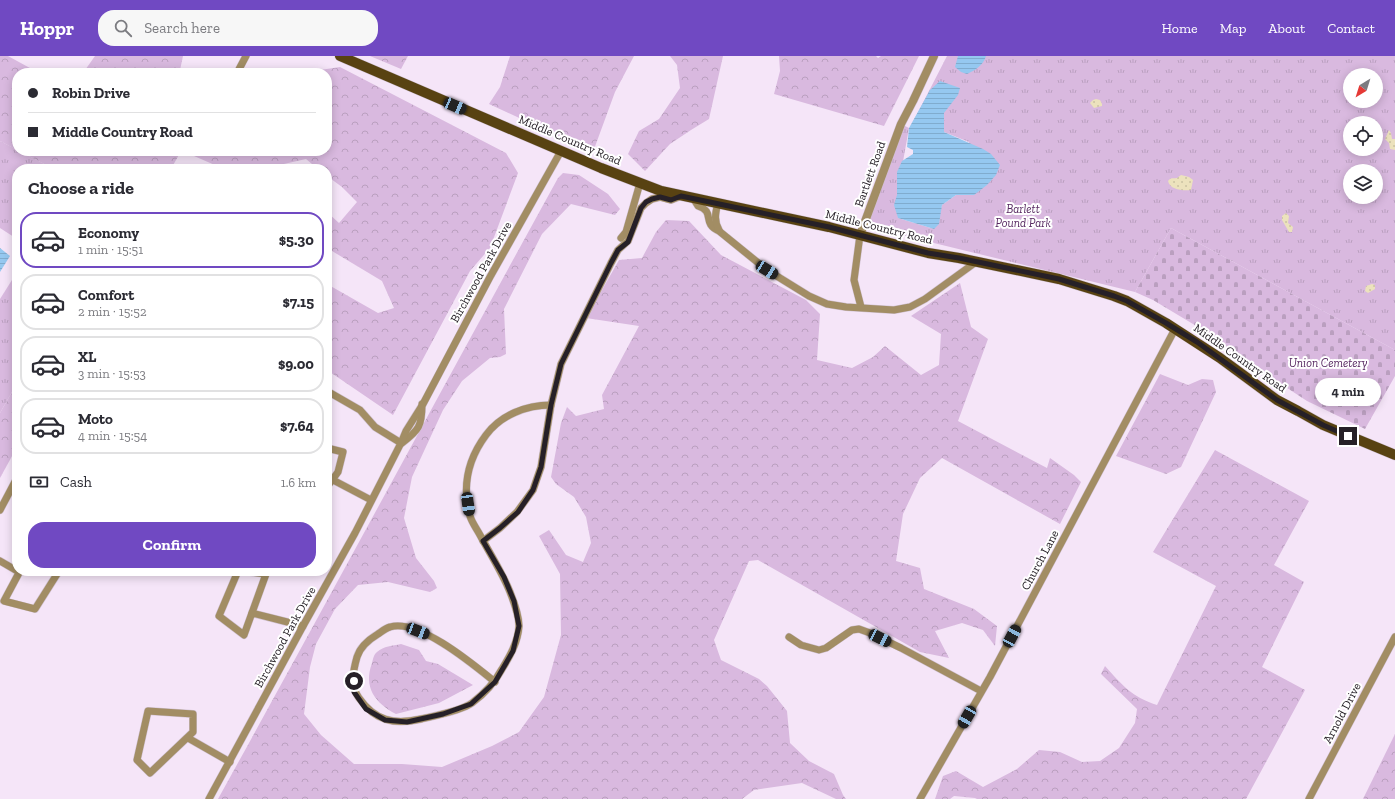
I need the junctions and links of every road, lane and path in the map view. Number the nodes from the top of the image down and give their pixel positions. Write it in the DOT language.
graph roads {
  1 [pos="246,56"];
  2 [pos="340,56"];
  3 [pos="934,56"];
  4 [pos="240,68"];
  5 [pos="561,151"];
  6 [pos="640,183"];
  7 [pos="681,196"];
  8 [pos="693,198"];
  9 [pos="718,203"];
  10 [pos="719,231"];
  11 [pos="860,234"];
  12 [pos="618,250"];
  13 [pos="976,262"];
  14 [pos="861,307"];
  15 [pos="1175,329"];
  16 [pos="332,394"];
  17 [pos="422,404"];
  18 [pos="551,405"];
  19 [pos="401,443"];
  20 [pos="332,449"];
  21 [pos="1395,455"];
  22 [pos="333,480"];
  23 [pos="12,487"];
  24 [pos="371,500"];
  25 [pos="0,510"];
  26 [pos="483,541"];
  27 [pos="0,561"];
  28 [pos="12,568"];
  29 [pos="332,574"];
  30 [pos="18,576"];
  31 [pos="56,576"];
  32 [pos="238,576"];
  33 [pos="265,576"];
  34 [pos="331,576"];
  35 [pos="252,613"];
  36 [pos="303,626"];
  37 [pos="1395,636"];
  38 [pos="789,637"];
  39 [pos="495,682"];
  40 [pos="982,692"];
  41 [pos="188,738"];
  42 [pos="230,762"];
  43 [pos="209,799"];
  44 [pos="920,799"];
  45 [pos="1309,799"];
  1 -- 4 [label="street"];
  2 -- 5 [label="main road, Middle Country Road"];
  3 -- 11 [label="street, Bartlett Road"];
  5 -- 6 [label="main road, Middle Country Road"];
  5 -- 17 [label="street, Birchwood Park Drive"];
  6 -- 7 [label="main road, Middle Country Road"];
  6 -- 12 [label="street"];
  7 -- 8 [label="main road, Middle Country Road"];
  7 -- 12 [label="street"];
  8 -- 9 [label="main road, Middle Country Road"];
  8 -- 10 [label="street"];
  9 -- 10 [label="street"];
  9 -- 11 [label="main road, Middle Country Road"];
  10 -- 14 [label="street"];
  11 -- 13 [label="main road, Middle Country Road"];
  11 -- 14 [label="street, Bartlett Road"];
  12 -- 18 [label="street"];
  13 -- 14 [label="street"];
  13 -- 15 [label="main road, Middle Country Road"];
  15 -- 21 [label="main road, Middle Country Road"];
  15 -- 40 [label="street, Church Lane"];
  16 -- 19 [label="street"];
  17 -- 19 [label="street, Birchwood Park Drive"];
  17 -- 19 [label="street, Birchwood Park Drive"];
  18 -- 26 [label="street"];
  18 -- 26 [label="street"];
  19 -- 24 [label="street, Birchwood Park Drive"];
  20 -- 22 [label="street"];
  22 -- 24 [label="street"];
  23 -- 25 [label="street"];
  24 -- 29 [label="street, Birchwood Park Drive"];
  26 -- 39 [label="street"];
  27 -- 28 [label="street"];
  30 -- 31 [label="street"];
  32 -- 35 [label="street"];
  33 -- 35 [label="street"];
  34 -- 36 [label="street, Birchwood Park Drive"];
  35 -- 36 [label="street"];
  36 -- 42 [label="street, Birchwood Park Drive"];
  37 -- 45 [label="street, Arnold Drive"];
  38 -- 40 [label="street"];
  39 -- 39 [label="street"];
  40 -- 44 [label="street, Church Lane"];
  41 -- 41 [label="street"];
  41 -- 42 [label="street"];
  42 -- 43 [label="street, Birchwood Park Drive"];
}
